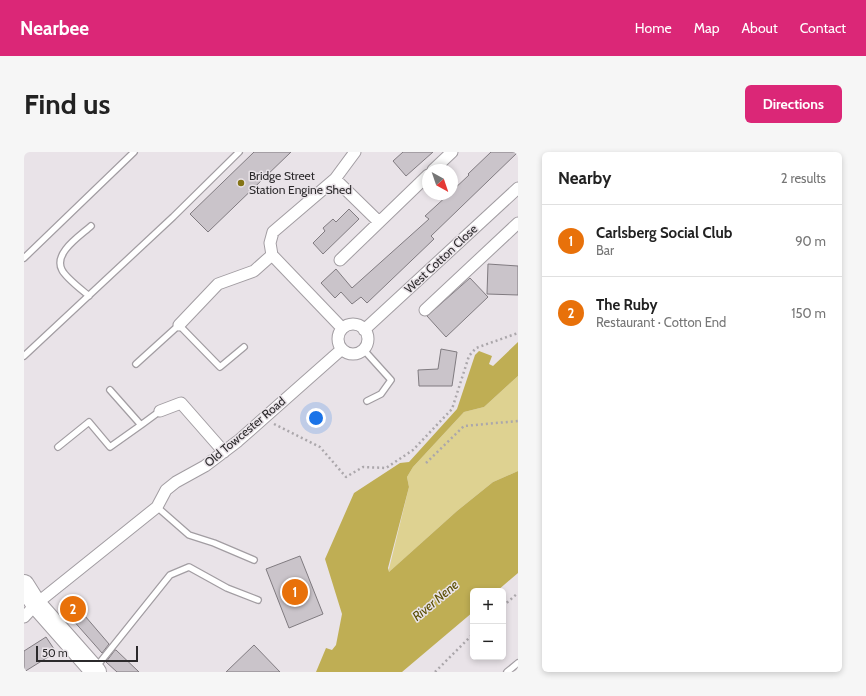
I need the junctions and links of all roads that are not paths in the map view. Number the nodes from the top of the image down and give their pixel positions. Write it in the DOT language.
graph roads {
  1 [pos="134,152"];
  2 [pos="239,152"];
  3 [pos="355,152"];
  4 [pos="452,152"];
  5 [pos="439,164"];
  6 [pos="335,179"];
  7 [pos="422,180"];
  8 [pos="518,188"];
  9 [pos="379,222"];
  10 [pos="518,223"];
  11 [pos="91,226"];
  12 [pos="272,255"];
  13 [pos="24,258"];
  14 [pos="340,260"];
  15 [pos="89,296"];
  16 [pos="425,310"];
  17 [pos="179,325"];
  18 [pos="342,328"];
  19 [pos="364,330"];
  20 [pos="244,347"];
  21 [pos="342,349"];
  22 [pos="363,349"];
  23 [pos="24,356"];
  24 [pos="136,364"];
  25 [pos="110,390"];
  26 [pos="367,401"];
  27 [pos="160,411"];
  28 [pos="141,425"];
  29 [pos="58,448"];
  30 [pos="224,452"];
  31 [pos="157,507"];
  32 [pos="254,560"];
  33 [pos="24,585"];
  34 [pos="258,600"];
  35 [pos="30,610"];
  36 [pos="518,663"];
  37 [pos="95,671"];
  38 [pos="507,672"];
  1 -- 13 [label="lane"];
  2 -- 15 [label="lane"];
  3 -- 6 [label="street"];
  4 -- 5 [label="street"];
  6 -- 9 [label="street"];
  6 -- 12 [label="street"];
  7 -- 9 [label="street"];
  8 -- 19 [label="street, West Cotton Close"];
  9 -- 14 [label="street"];
  10 -- 16 [label="street"];
  11 -- 15 [label="lane"];
  12 -- 17 [label="street"];
  12 -- 18 [label="street"];
  15 -- 23 [label="lane"];
  17 -- 20 [label="lane"];
  17 -- 24 [label="lane"];
  18 -- 19 [label="street"];
  18 -- 21 [label="street"];
  19 -- 22 [label="street"];
  21 -- 22 [label="street"];
  21 -- 30 [label="street, Old Towcester Road"];
  22 -- 26 [label="lane"];
  25 -- 28 [label="lane"];
  27 -- 28 [label="lane"];
  27 -- 30 [label="street"];
  28 -- 29 [label="lane"];
  30 -- 31 [label="street, Old Towcester Road"];
  31 -- 32 [label="lane"];
  31 -- 35 [label="street, Old Towcester Road"];
  33 -- 35 [label="highway"];
  34 -- 37 [label="lane"];
  35 -- 37 [label="highway"];
  36 -- 38 [label="lane"];
}
